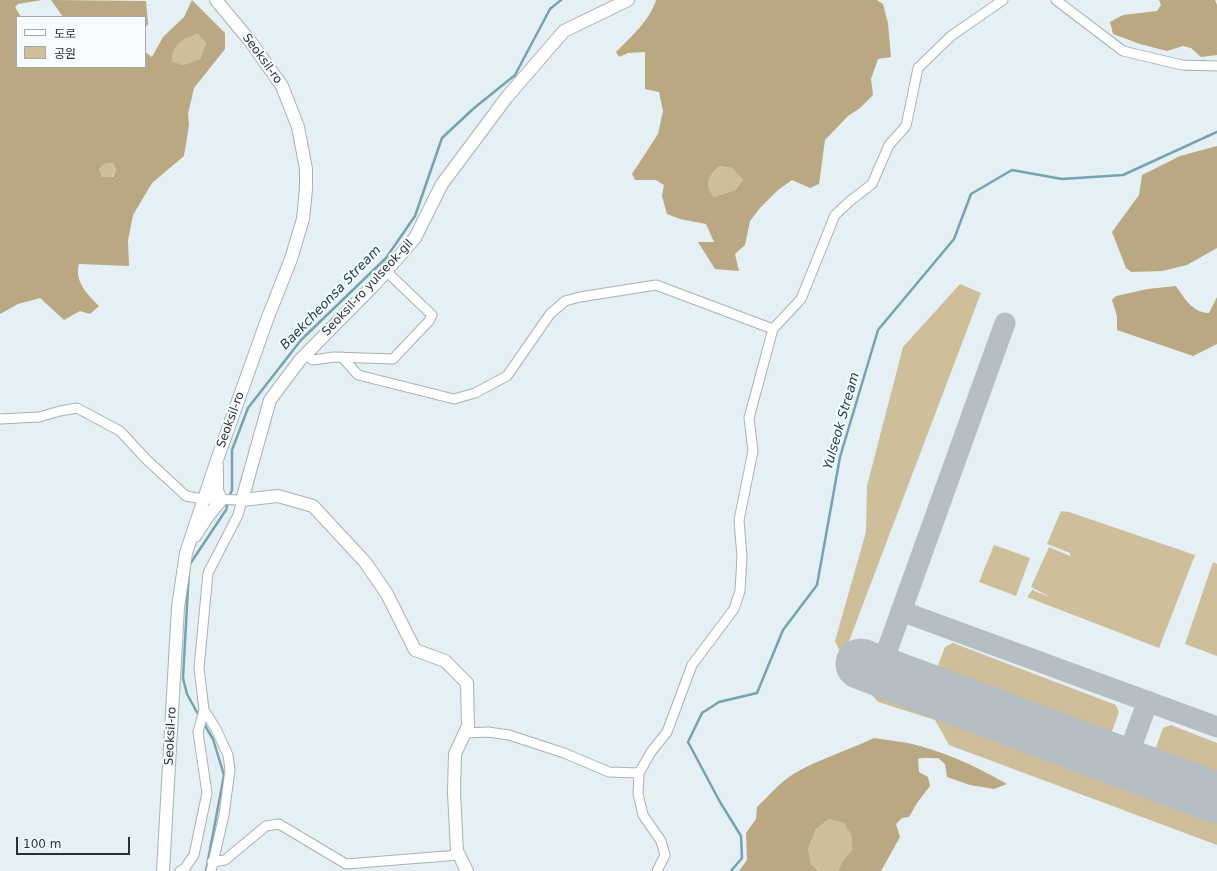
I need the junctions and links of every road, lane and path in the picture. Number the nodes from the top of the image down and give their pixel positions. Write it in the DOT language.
graph roads {
  1 [pos="216,0"];
  2 [pos="628,0"];
  3 [pos="1003,0"];
  4 [pos="1056,0"];
  5 [pos="1217,66"];
  6 [pos="386,271"];
  7 [pos="773,329"];
  8 [pos="306,355"];
  9 [pos="342,358"];
  10 [pos="0,419"];
  11 [pos="218,457"];
  12 [pos="203,499"];
  13 [pos="230,500"];
  14 [pos="187,549"];
  15 [pos="203,712"];
  16 [pos="465,733"];
  17 [pos="639,773"];
  18 [pos="459,855"];
  19 [pos="211,866"];
  20 [pos="163,871"];
  21 [pos="180,871"];
  22 [pos="467,871"];
  23 [pos="657,871"];
  1 -- 11 [label="street, Seoksil-ro"];
  2 -- 6 [label="street, Seoksil-ro yulseok-gil"];
  3 -- 7 [label="street"];
  4 -- 5 [label="street"];
  6 -- 8 [label="street, Seoksil-ro yulseok-gil"];
  6 -- 9 [label="street"];
  7 -- 9 [label="street"];
  7 -- 17 [label="street"];
  8 -- 9 [label="street"];
  8 -- 13 [label="street, Seoksil-ro yulseok-gil"];
  10 -- 12 [label="street"];
  11 -- 12 [label="street, Seoksil-ro"];
  11 -- 13 [label="street"];
  12 -- 13 [label="street"];
  12 -- 14 [label="street, Seoksil-ro"];
  13 -- 14 [label="street"];
  13 -- 15 [label="street"];
  13 -- 16 [label="street"];
  14 -- 20 [label="street, Seoksil-ro"];
  15 -- 19 [label="street"];
  15 -- 21 [label="street"];
  16 -- 17 [label="street"];
  16 -- 18 [label="street"];
  17 -- 23 [label="street"];
  18 -- 19 [label="street"];
  18 -- 22 [label="street"];
}
